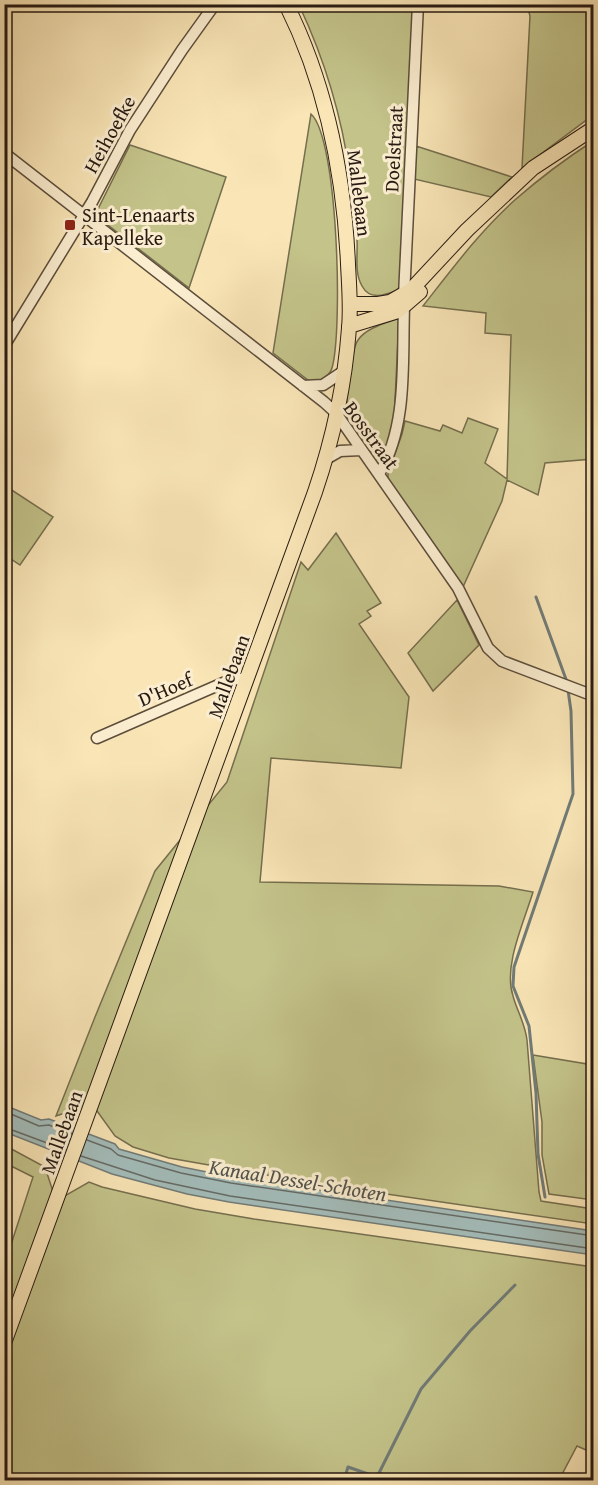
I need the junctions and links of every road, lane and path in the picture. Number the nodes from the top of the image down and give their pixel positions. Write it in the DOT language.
graph roads {
  1 [pos="215,4"];
  2 [pos="286,4"];
  3 [pos="418,4"];
  4 [pos="594,128"];
  5 [pos="4,153"];
  6 [pos="85,214"];
  7 [pos="404,301"];
  8 [pos="350,304"];
  9 [pos="349,326"];
  10 [pos="4,346"];
  11 [pos="344,371"];
  12 [pos="303,386"];
  13 [pos="336,413"];
  14 [pos="361,450"];
  15 [pos="326,459"];
  16 [pos="379,474"];
  17 [pos="248,678"];
  18 [pos="594,696"];
  19 [pos="97,738"];
  20 [pos="4,1343"];
  1 -- 6 [label="street, Heihoefke"];
  2 -- 8 [label="main road, Mallebaan"];
  3 -- 7 [label="street, Doelstraat"];
  4 -- 7 [label="main road"];
  5 -- 6 [label="street, Bosstraat"];
  6 -- 10 [label="street, Heihoefke"];
  6 -- 12 [label="street, Bosstraat"];
  7 -- 8 [label="main road"];
  7 -- 9 [label="main road"];
  7 -- 16 [label="street, Doelstraat"];
  8 -- 9 [label="main road, Mallebaan"];
  9 -- 11 [label="main road, Mallebaan"];
  11 -- 12 [label="street"];
  11 -- 13 [label="main road, Mallebaan"];
  12 -- 13 [label="street, Bosstraat"];
  13 -- 14 [label="street, Bosstraat"];
  13 -- 15 [label="main road, Mallebaan"];
  14 -- 15 [label="street"];
  14 -- 16 [label="street, Bosstraat"];
  15 -- 17 [label="main road, Mallebaan"];
  16 -- 18 [label="street, Bosstraat"];
  17 -- 19 [label="street, D'Hoef"];
  17 -- 20 [label="main road, Mallebaan"];
}
